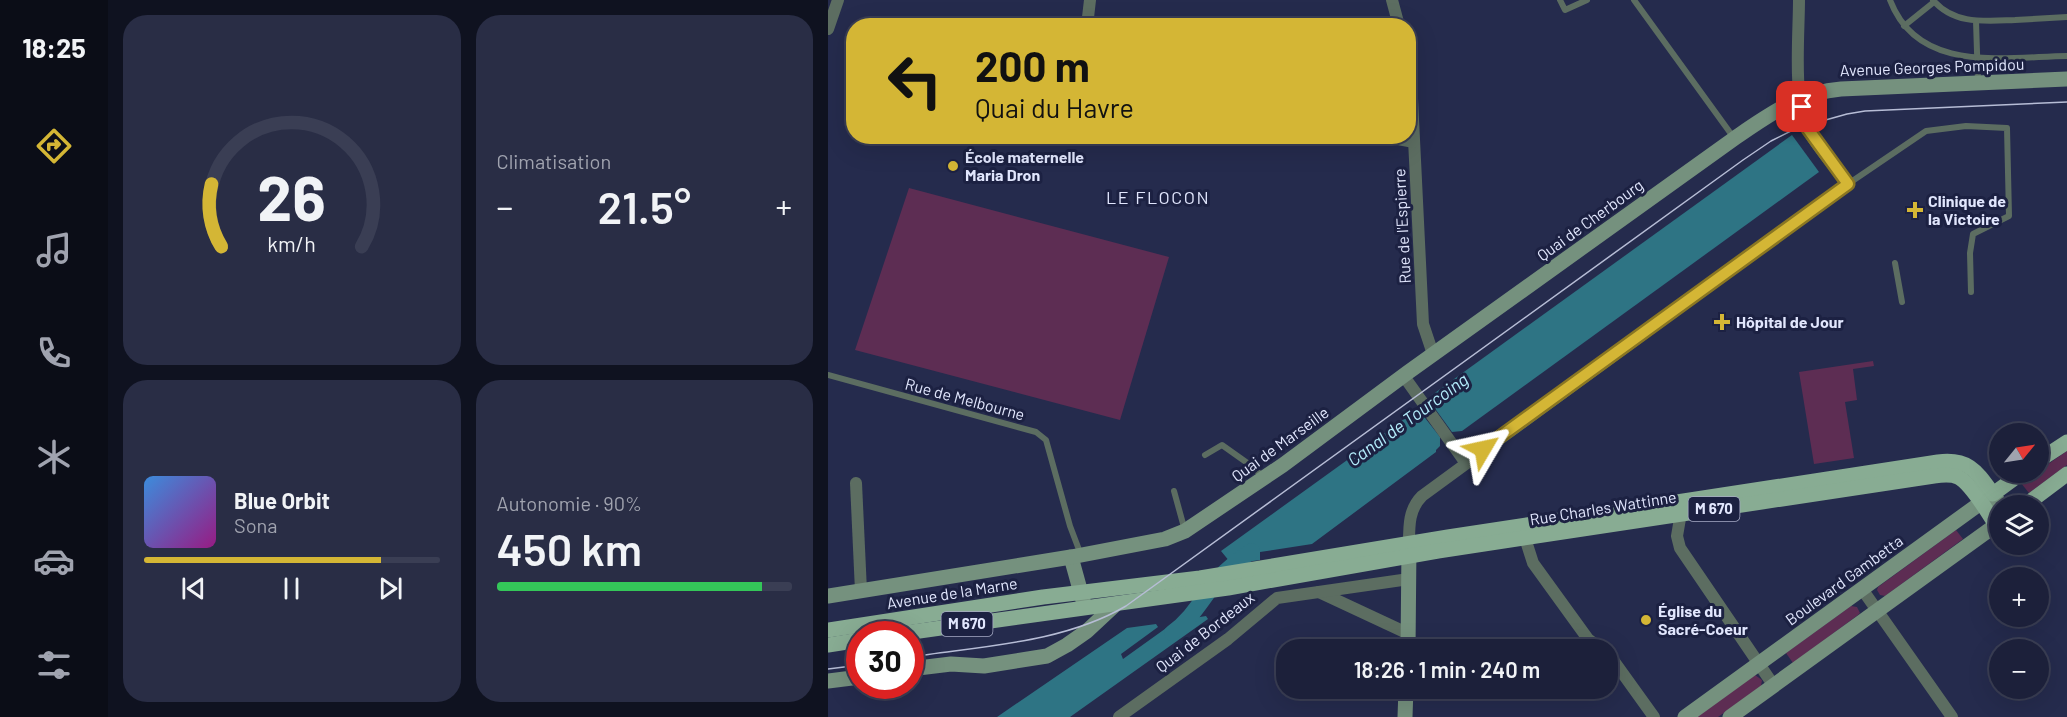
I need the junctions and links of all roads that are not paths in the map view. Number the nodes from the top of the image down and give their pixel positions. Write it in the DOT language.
graph roads {
  1 [pos="838,0"];
  2 [pos="1090,0"];
  3 [pos="1392,0"];
  4 [pos="1560,0"];
  5 [pos="1587,0"];
  6 [pos="1634,0"];
  7 [pos="1799,0"];
  8 [pos="1890,0"];
  9 [pos="1934,1"];
  10 [pos="2067,17"];
  11 [pos="1088,18"];
  12 [pos="1397,18"];
  13 [pos="1976,21"];
  14 [pos="1904,26"];
  15 [pos="828,29"];
  16 [pos="2067,56"];
  17 [pos="1978,58"];
  18 [pos="2067,79"];
  19 [pos="1978,83"];
  20 [pos="1801,98"];
  21 [pos="1734,138"];
  22 [pos="1414,144"];
  23 [pos="1848,184"];
  24 [pos="1895,263"];
  25 [pos="1971,292"];
  26 [pos="1902,303"];
  27 [pos="1433,354"];
  28 [pos="828,375"];
  29 [pos="1403,375"];
  30 [pos="2067,442"];
  31 [pos="2049,454"];
  32 [pos="1205,455"];
  33 [pos="1465,462"];
  34 [pos="2067,474"];
  35 [pos="1264,478"];
  36 [pos="856,483"];
  37 [pos="2011,483"];
  38 [pos="1174,491"];
  39 [pos="1998,495"];
  40 [pos="2039,495"];
  41 [pos="1989,499"];
  42 [pos="1989,503"];
  43 [pos="1682,507"];
  44 [pos="1989,530"];
  45 [pos="1180,534"];
  46 [pos="1525,538"];
  47 [pos="1409,549"];
  48 [pos="1076,556"];
  49 [pos="1200,578"];
  50 [pos="1409,579"];
  51 [pos="1862,589"];
  52 [pos="861,591"];
  53 [pos="1081,592"];
  54 [pos="1318,592"];
  55 [pos="1178,595"];
  56 [pos="828,596"];
  57 [pos="1116,604"];
  58 [pos="1085,607"];
  59 [pos="1877,611"];
  60 [pos="828,630"];
  61 [pos="924,630"];
  62 [pos="1080,637"];
  63 [pos="1403,639"];
  64 [pos="1408,639"];
  65 [pos="1588,639"];
  66 [pos="846,642"];
  67 [pos="828,645"];
  68 [pos="1759,664"];
  69 [pos="924,667"];
  70 [pos="1618,667"];
  71 [pos="846,679"];
  72 [pos="828,681"];
  73 [pos="1774,686"];
  74 [pos="1406,699"];
  75 [pos="1119,717"];
  76 [pos="1405,717"];
  77 [pos="1654,717"];
  78 [pos="1685,717"];
  79 [pos="1730,717"];
  80 [pos="1952,717"];
  1 -- 15 [label="street"];
  2 -- 11 [label="street"];
  3 -- 12 [label="street"];
  4 -- 5 [label="lane"];
  6 -- 21 [label="lane"];
  7 -- 20 [label="street"];
  8 -- 14 [label="lane"];
  9 -- 13 [label="lane"];
  9 -- 14 [label="lane"];
  10 -- 13 [label="lane"];
  13 -- 17 [label="lane"];
  14 -- 17 [label="lane"];
  16 -- 17 [label="lane"];
  17 -- 19 [label="lane"];
  18 -- 19 [label="main road, Avenue Georges Pompidou"];
  19 -- 20 [label="main road, Avenue Georges Pompidou"];
  20 -- 21 [label="main road, Quai de Cherbourg"];
  20 -- 23 [label="street"];
  21 -- 27 [label="main road, Quai de Cherbourg"];
  22 -- 27 [label="street, Rue de l'Espierre"];
  23 -- 25 [label="lane"];
  23 -- 33 [label="street"];
  24 -- 26 [label="lane"];
  27 -- 29 [label="main road, Quai de Cherbourg"];
  28 -- 48 [label="lane, Rue de Melbourne"];
  29 -- 33 [label="street"];
  29 -- 35 [label="main road, Quai de Marseille"];
  30 -- 31 [label="main road"];
  32 -- 35 [label="lane"];
  33 -- 47 [label="street"];
  34 -- 40 [label="main road"];
  35 -- 45 [label="main road, Quai de Marseille"];
  36 -- 52 [label="street"];
  37 -- 39 [label="main road, Boulevard Gambetta"];
  38 -- 45 [label="lane"];
  41 -- 43 [label="main road, Rue Charles Wattinne / M 670"];
  42 -- 51 [label="main road, Boulevard Gambetta"];
  43 -- 46 [label="main road, Rue Charles Wattinne / M 670"];
  43 -- 47 [label="main road, Rue Charles Wattinne / M 670"];
  43 -- 68 [label="street"];
  44 -- 59 [label="main road"];
  45 -- 48 [label="main road, Avenue de la Marne"];
  46 -- 47 [label="main road, Rue Charles Wattinne / M 670"];
  46 -- 65 [label="street"];
  47 -- 49 [label="main road, Rue Charles Wattinne / M 670"];
  47 -- 50 [label="main road"];
  47 -- 55 [label="main road, Rue Charles Wattinne / M 670"];
  48 -- 52 [label="main road, Avenue de la Marne"];
  48 -- 53 [label="main road"];
  49 -- 53 [label="main road, Avenue de la Marne / M 670"];
  50 -- 54 [label="street, Quai de Bordeaux"];
  50 -- 64 [label="main road"];
  51 -- 59 [label="street"];
  51 -- 68 [label="main road, Boulevard Gambetta"];
  52 -- 56 [label="main road, Avenue de la Marne"];
  53 -- 58 [label="main road"];
  53 -- 60 [label="main road, Avenue de la Marne / M 670"];
  54 -- 63 [label="street"];
  54 -- 75 [label="street, Quai de Bordeaux"];
  55 -- 57 [label="main road, Avenue de la Marne / M 670"];
  57 -- 58 [label="main road, Avenue de la Marne / M 670"];
  57 -- 62 [label="main road"];
  58 -- 61 [label="main road, Avenue de la Marne / M 670"];
  58 -- 62 [label="main road"];
  59 -- 73 [label="main road"];
  59 -- 80 [label="street"];
  62 -- 69 [label="main road"];
  66 -- 67 [label="main road"];
  68 -- 73 [label="street"];
  68 -- 78 [label="main road, Boulevard Gambetta"];
  70 -- 77 [label="street"];
  71 -- 72 [label="main road"];
  73 -- 79 [label="main road"];
  74 -- 76 [label="main road"];
}
